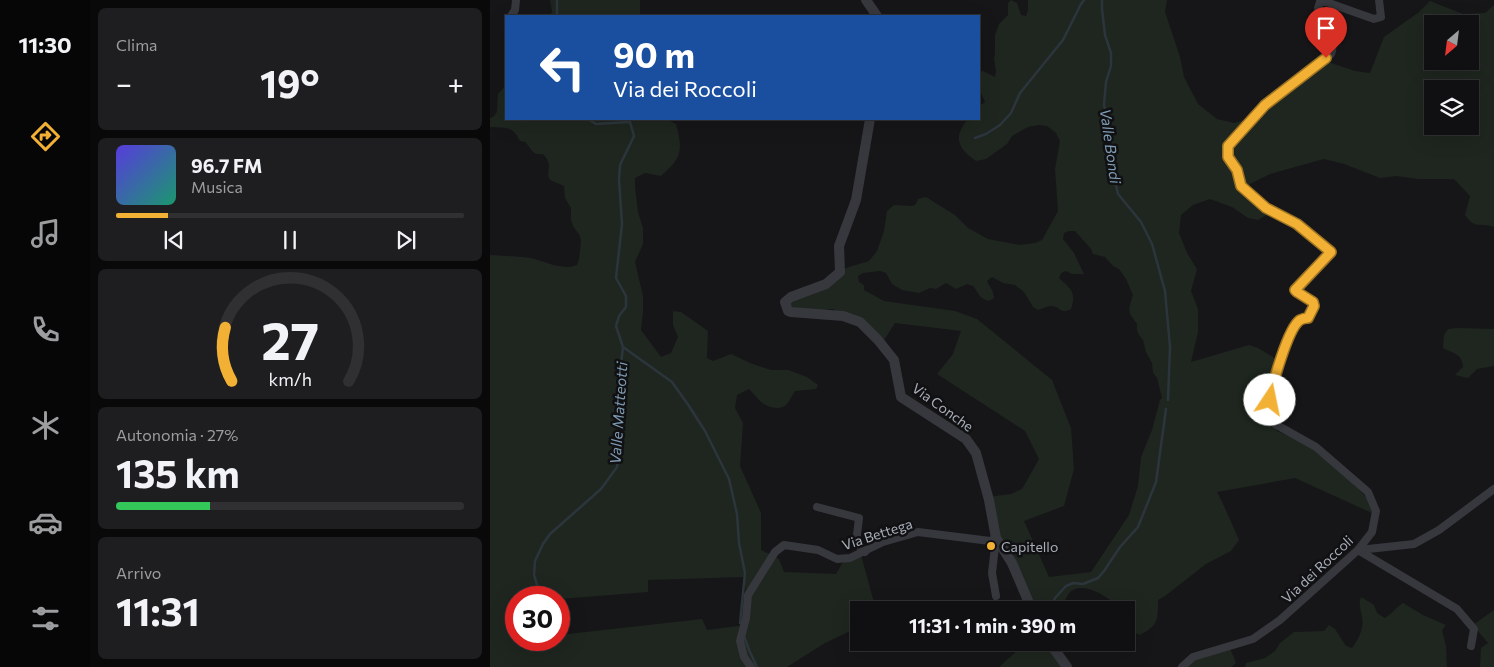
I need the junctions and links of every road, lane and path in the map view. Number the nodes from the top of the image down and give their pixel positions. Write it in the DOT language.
graph roads {
  1 [pos="516,0"];
  2 [pos="866,0"];
  3 [pos="1379,0"];
  4 [pos="512,15"];
  5 [pos="876,15"];
  6 [pos="870,120"];
  7 [pos="1494,489"];
  8 [pos="817,507"];
  9 [pos="996,538"];
  10 [pos="1358,550"];
  11 [pos="865,552"];
  12 [pos="996,596"];
  13 [pos="1028,601"];
  14 [pos="1471,646"];
  15 [pos="1055,651"];
  16 [pos="751,667"];
  17 [pos="1067,667"];
  18 [pos="1182,667"];
  1 -- 4 [label="street"];
  2 -- 5 [label="street"];
  3 -- 10 [label="street, Via dei Roccoli"];
  6 -- 9 [label="street, Via Conche"];
  7 -- 10 [label="street"];
  8 -- 11 [label="street"];
  9 -- 11 [label="street, Via Bettega"];
  9 -- 12 [label="street"];
  9 -- 13 [label="street, Via Conche"];
  10 -- 14 [label="street"];
  10 -- 18 [label="street, Via dei Roccoli"];
  11 -- 16 [label="street, Via Bettega"];
  15 -- 17 [label="street"];
}
